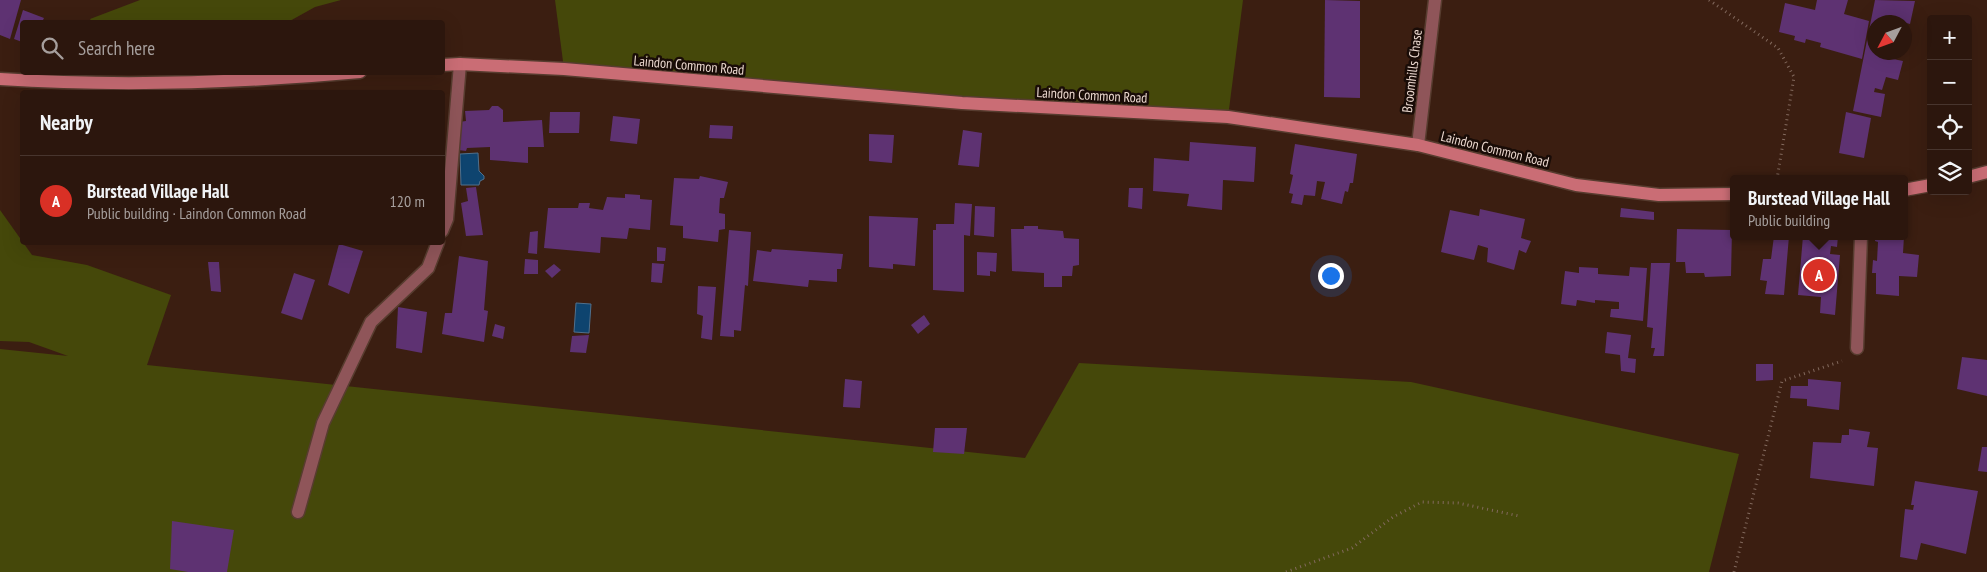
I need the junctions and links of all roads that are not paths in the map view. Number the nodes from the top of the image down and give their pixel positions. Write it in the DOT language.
graph roads {
  1 [pos="1435,0"];
  2 [pos="460,64"];
  3 [pos="445,65"];
  4 [pos="316,75"];
  5 [pos="0,79"];
  6 [pos="1418,145"];
  7 [pos="1987,172"];
  8 [pos="1972,176"];
  9 [pos="1927,186"];
  10 [pos="1908,189"];
  11 [pos="1730,194"];
  12 [pos="445,223"];
  13 [pos="1861,240"];
  14 [pos="437,245"];
  15 [pos="1857,348"];
  16 [pos="298,512"];
  1 -- 6 [label="street, Broomhills Chase"];
  2 -- 3 [label="street, Laindon Common Road"];
  2 -- 6 [label="street, Laindon Common Road"];
  2 -- 12 [label="street"];
  4 -- 5 [label="street"];
  6 -- 11 [label="street, Laindon Common Road"];
  7 -- 8 [label="street"];
  9 -- 10 [label="street"];
  13 -- 15 [label="street"];
  14 -- 16 [label="street"];
}
